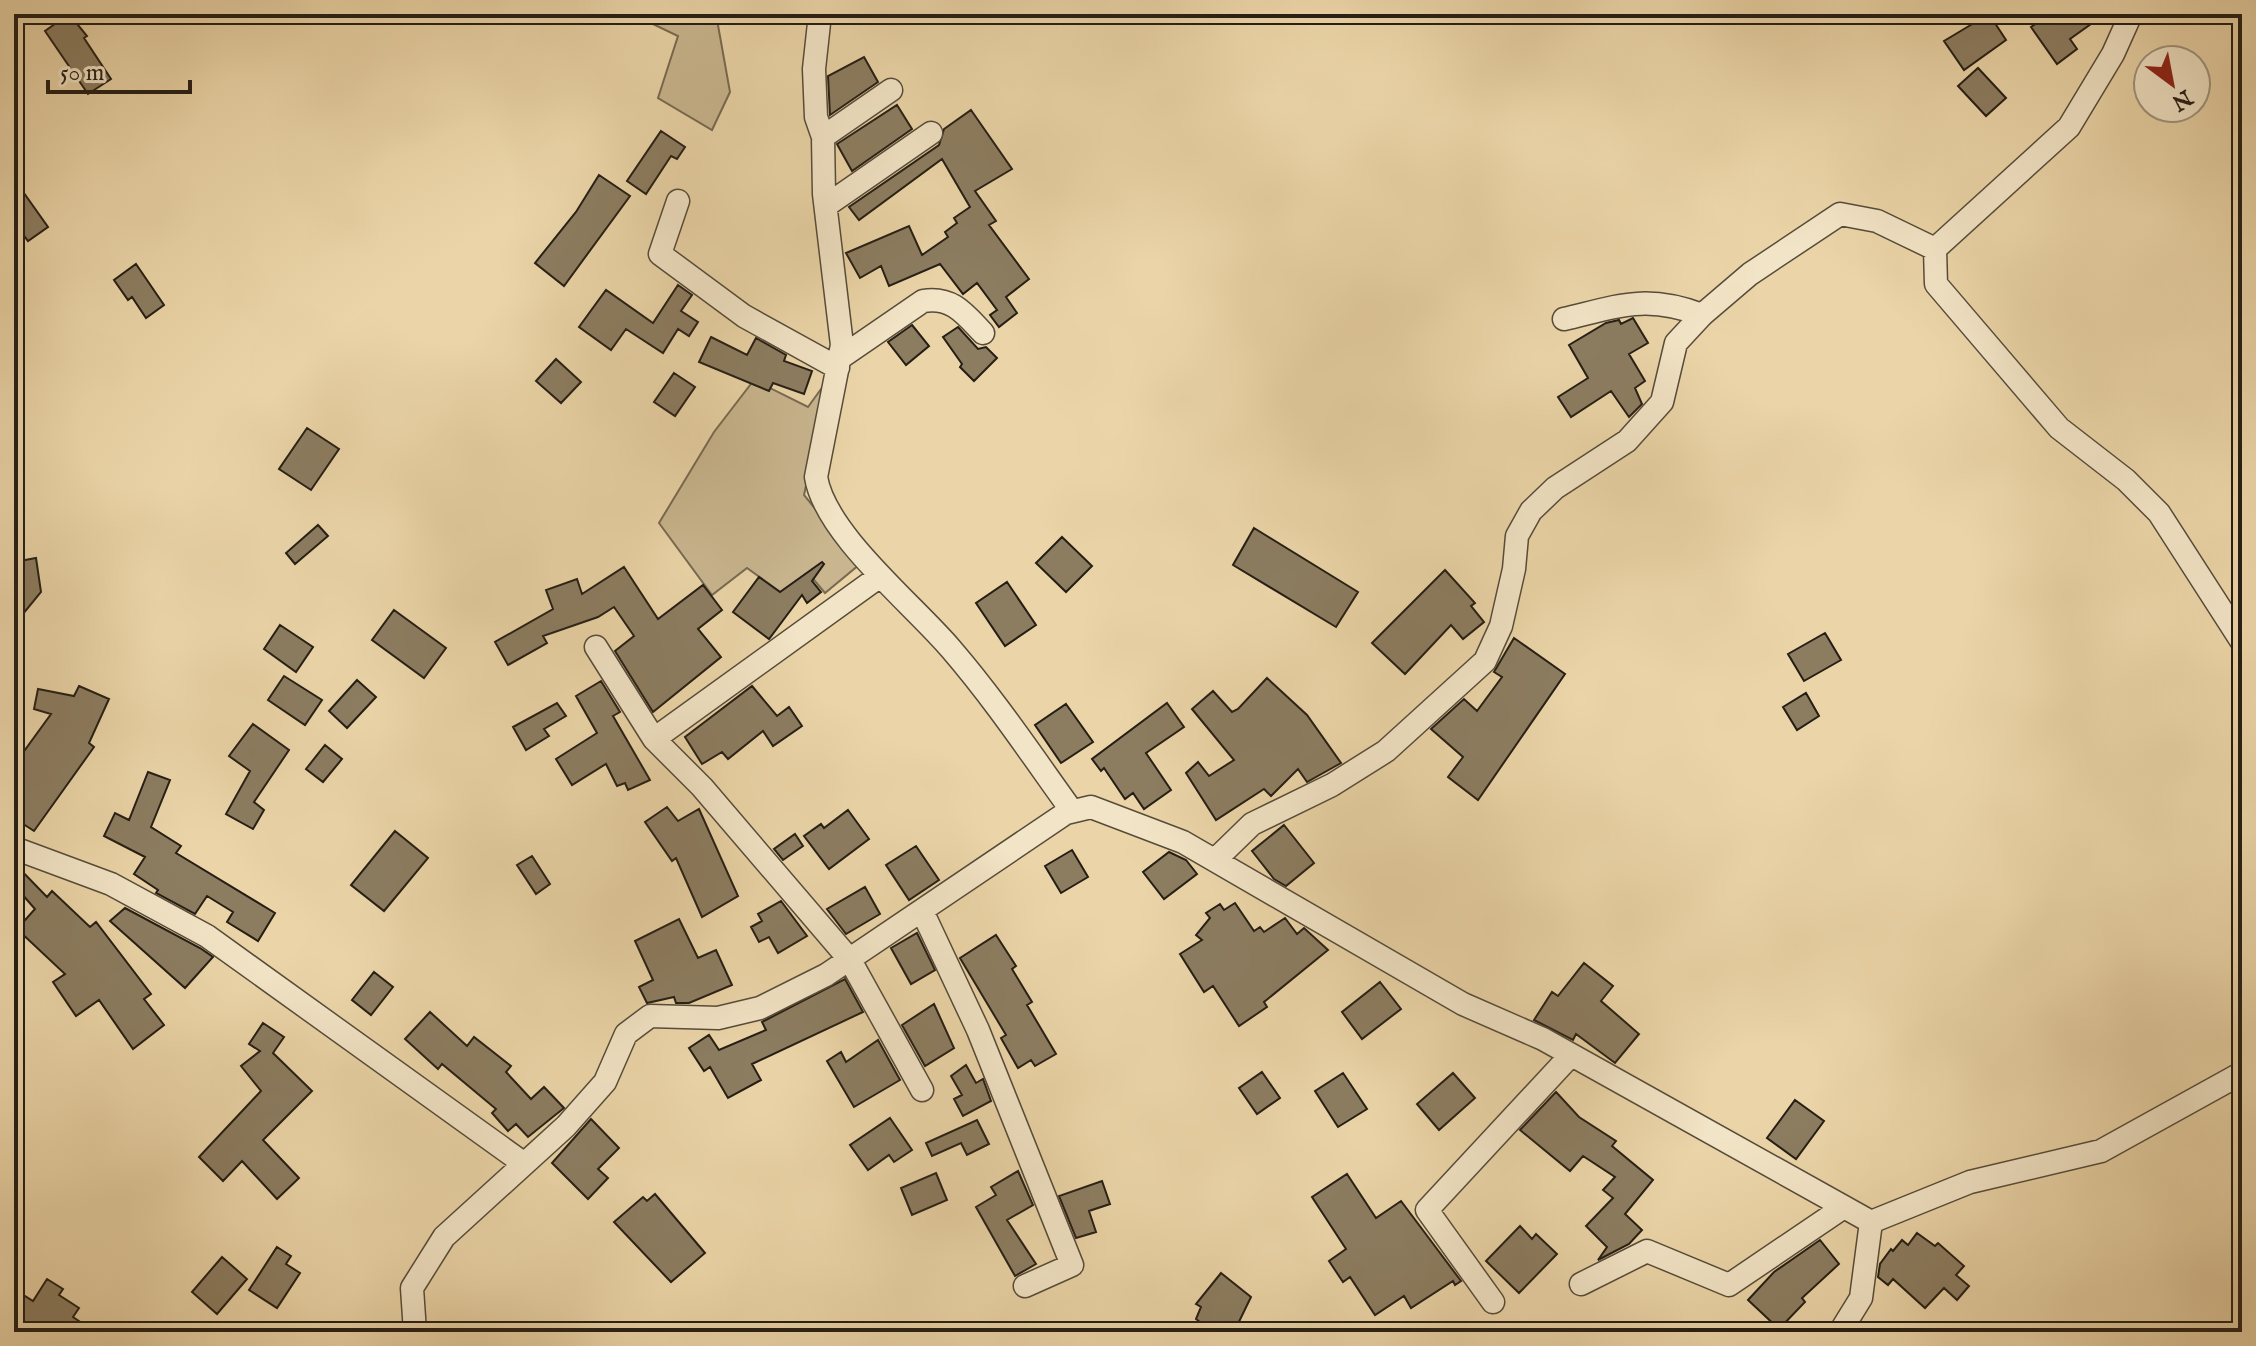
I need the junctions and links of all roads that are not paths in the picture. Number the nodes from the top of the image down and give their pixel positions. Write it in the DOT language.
graph roads {
  1 [pos="820,14"];
  2 [pos="2131,14"];
  3 [pos="891,90"];
  4 [pos="931,133"];
  5 [pos="823,137"];
  6 [pos="678,201"];
  7 [pos="827,205"];
  8 [pos="1935,249"];
  9 [pos="1702,315"];
  10 [pos="1564,319"];
  11 [pos="983,333"];
  12 [pos="839,363"];
  13 [pos="880,576"];
  14 [pos="2242,642"];
  15 [pos="596,647"];
  16 [pos="654,739"];
  17 [pos="1072,811"];
  18 [pos="14,848"];
  19 [pos="1215,860"];
  20 [pos="923,913"];
  21 [pos="850,960"];
  22 [pos="1571,1055"];
  23 [pos="2242,1073"];
  24 [pos="922,1090"];
  25 [pos="523,1163"];
  26 [pos="1844,1207"];
  27 [pos="1871,1222"];
  28 [pos="1581,1284"];
  29 [pos="1025,1286"];
  30 [pos="1493,1302"];
  31 [pos="415,1332"];
  32 [pos="1840,1332"];
  1 -- 5 [label="street"];
  2 -- 8 [label="street"];
  3 -- 5 [label="street"];
  4 -- 7 [label="street"];
  5 -- 7 [label="street"];
  6 -- 12 [label="street"];
  7 -- 12 [label="street"];
  8 -- 9 [label="street"];
  8 -- 14 [label="street"];
  9 -- 10 [label="street"];
  9 -- 19 [label="street"];
  11 -- 12 [label="street"];
  12 -- 13 [label="street"];
  13 -- 16 [label="street"];
  13 -- 17 [label="street"];
  15 -- 16 [label="street"];
  16 -- 21 [label="street"];
  17 -- 19 [label="street"];
  17 -- 20 [label="street"];
  18 -- 25 [label="street"];
  19 -- 22 [label="street"];
  20 -- 21 [label="street"];
  20 -- 29 [label="street"];
  21 -- 24 [label="street"];
  21 -- 25 [label="street"];
  22 -- 26 [label="street"];
  22 -- 30 [label="street"];
  23 -- 27 [label="street"];
  25 -- 31 [label="street"];
  26 -- 27 [label="street"];
  26 -- 28 [label="street"];
  27 -- 32 [label="street"];
}
